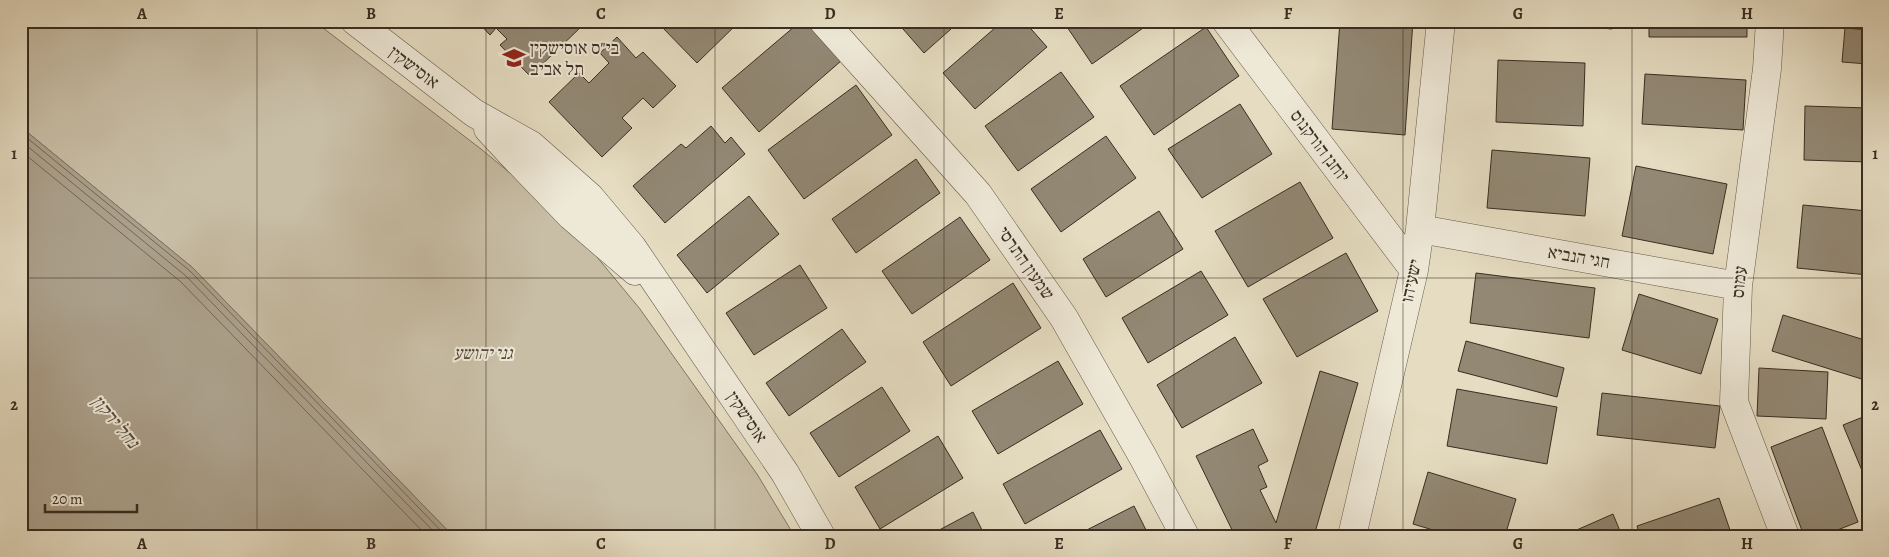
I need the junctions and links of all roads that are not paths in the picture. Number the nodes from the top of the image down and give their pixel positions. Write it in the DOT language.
graph roads {
  1 [pos="355,21"];
  2 [pos="823,21"];
  3 [pos="1226,21"];
  4 [pos="1440,21"];
  5 [pos="1770,21"];
  6 [pos="1420,229"];
  7 [pos="1414,270"];
  8 [pos="1738,286"];
  9 [pos="821,536"];
  10 [pos="1185,536"];
  11 [pos="1352,536"];
  12 [pos="1785,536"];
  1 -- 9 [label="street, אוסישקין"];
  2 -- 10 [label="street, שמעון התרסי"];
  3 -- 7 [label="street, יוחנן הורקנוס"];
  4 -- 6 [label="street, ישעיהו"];
  5 -- 8 [label="street, עמוס"];
  6 -- 7 [label="street, ישעיהו"];
  6 -- 8 [label="street, חגי הנביא"];
  7 -- 11 [label="street, ישעיהו"];
  8 -- 12 [label="street, עמוס"];
}
